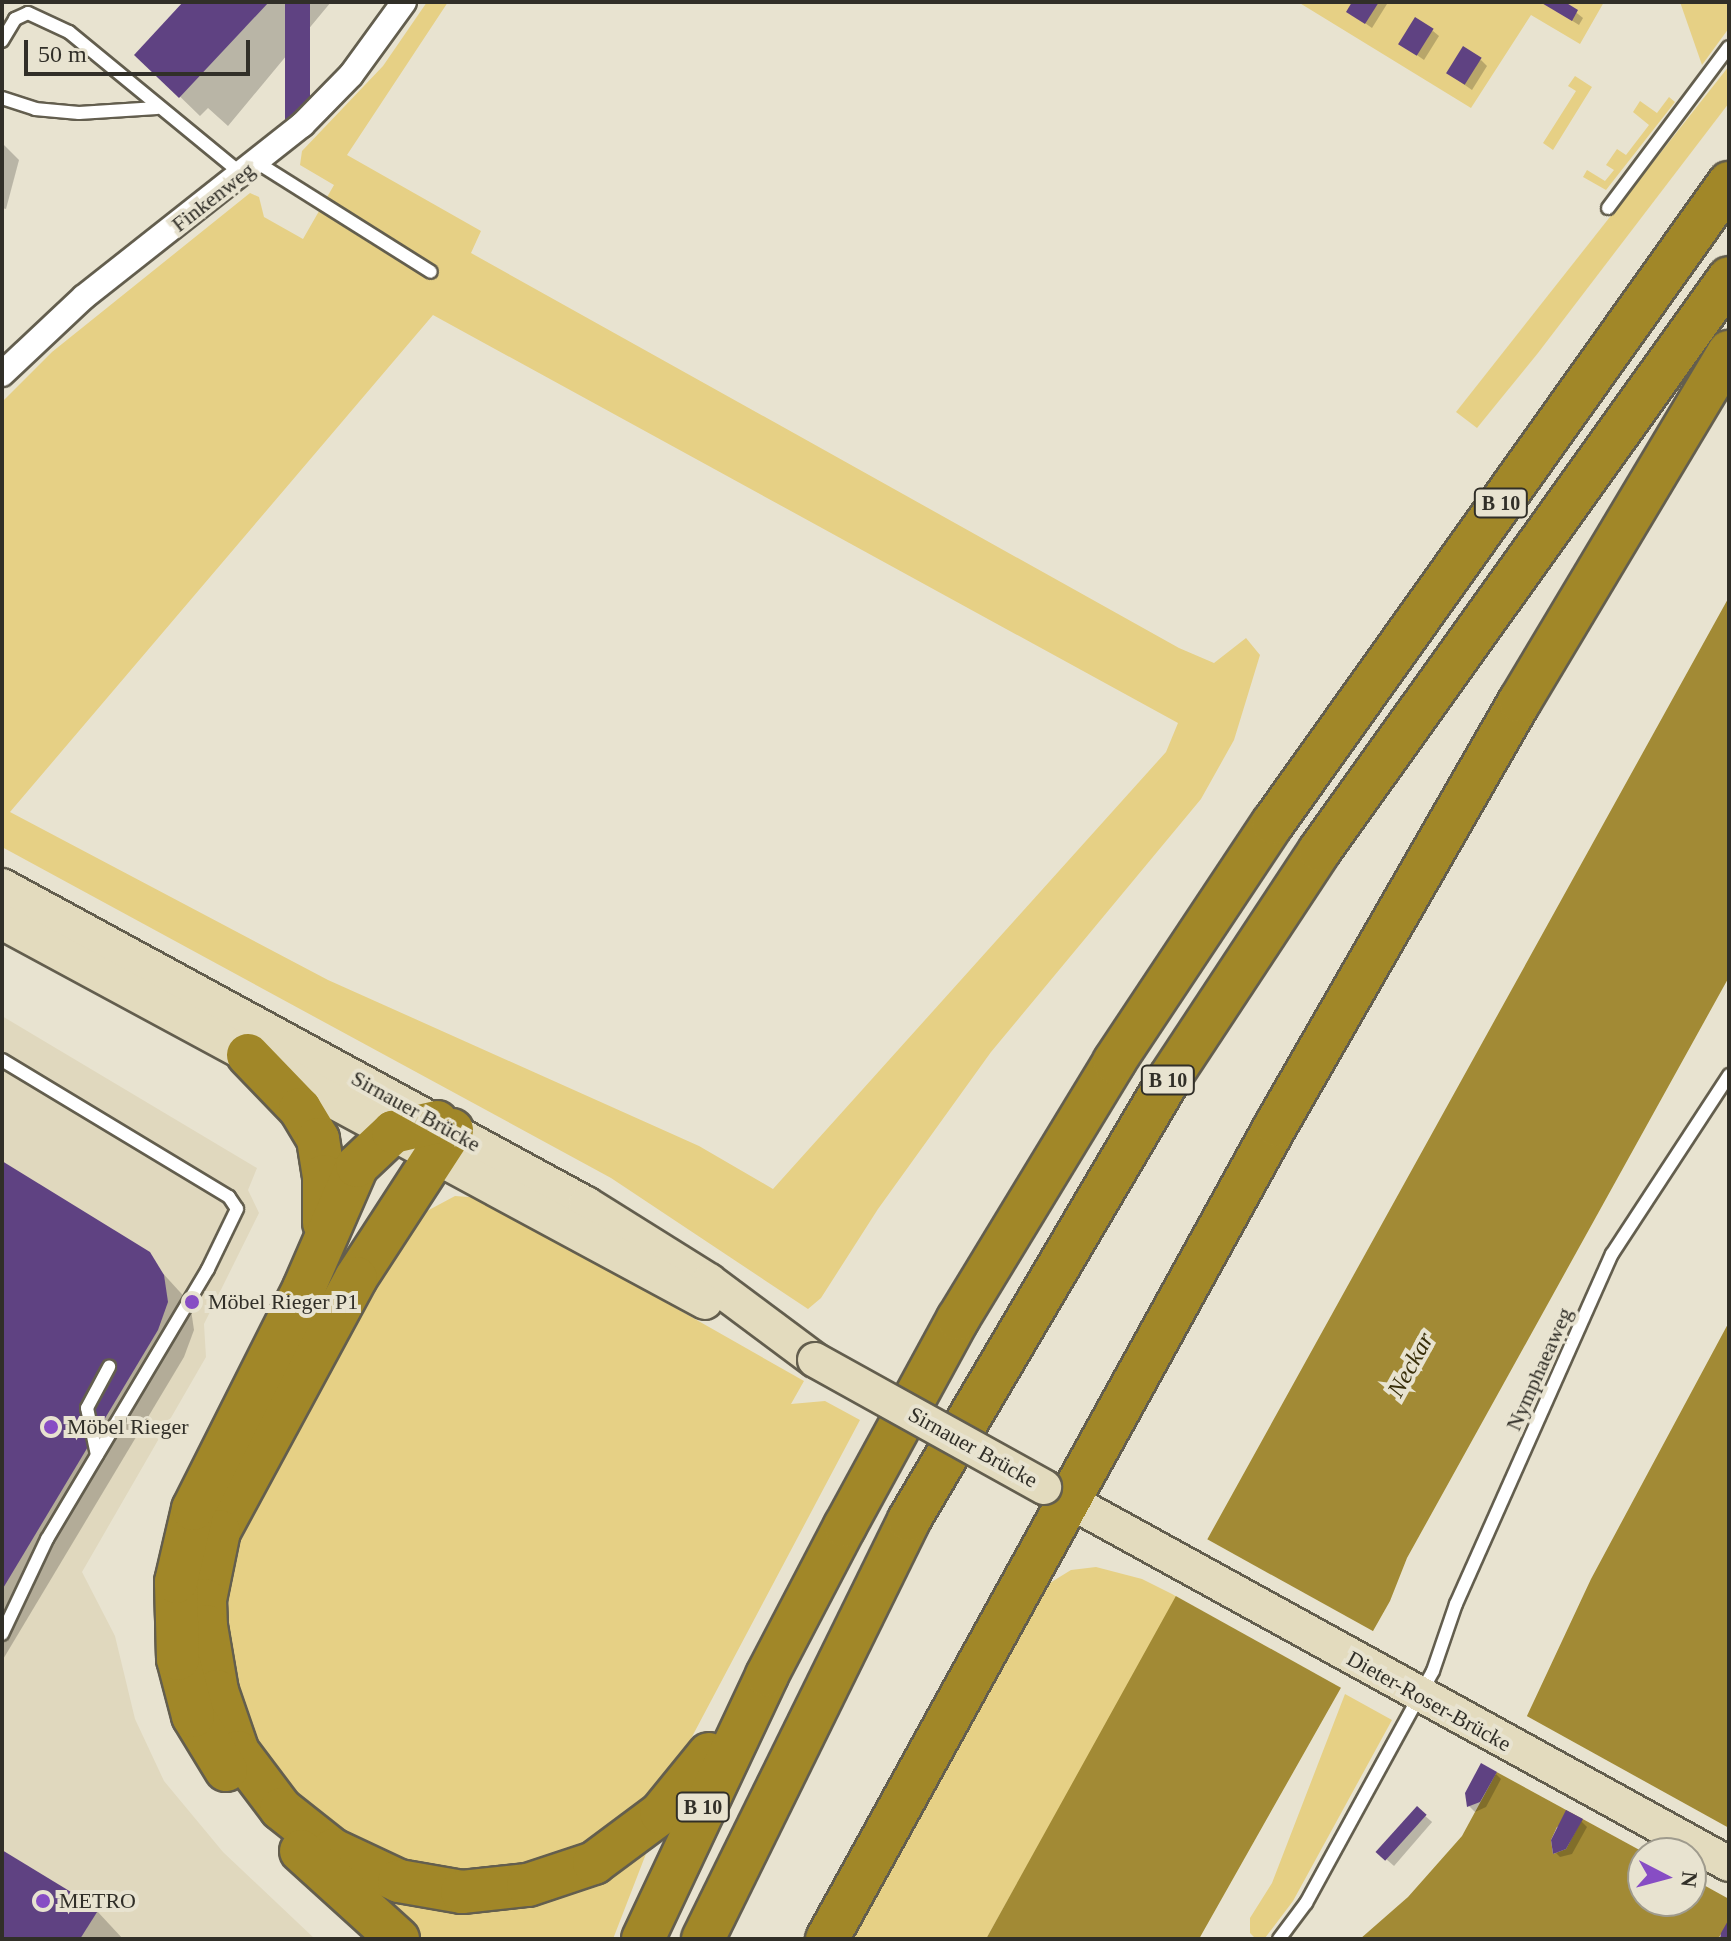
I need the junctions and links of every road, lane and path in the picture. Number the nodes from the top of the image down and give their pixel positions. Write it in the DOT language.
graph roads {
  1 [pos="404,2"];
  2 [pos="2,41"];
  3 [pos="1729,47"];
  4 [pos="2,98"];
  5 [pos="157,108"];
  6 [pos="250,169"];
  7 [pos="1729,183"];
  8 [pos="1608,208"];
  9 [pos="431,272"];
  10 [pos="1729,278"];
  11 [pos="1729,352"];
  12 [pos="2,374"];
  13 [pos="2,886"];
  14 [pos="2,922"];
  15 [pos="248,1055"];
  16 [pos="2,1060"];
  17 [pos="1729,1075"];
  18 [pos="393,1132"];
  19 [pos="442,1136"];
  20 [pos="322,1243"];
  21 [pos="109,1367"];
  22 [pos="97,1455"];
  23 [pos="1056,1493"];
  24 [pos="1131,1535"];
  25 [pos="2,1634"];
  26 [pos="767,1675"];
  27 [pos="1412,1709"];
  28 [pos="1729,1864"];
  29 [pos="398,1939"];
  30 [pos="643,1939"];
  31 [pos="703,1939"];
  32 [pos="827,1939"];
  33 [pos="1279,1939"];
  1 -- 6 [label="street, Finkenweg"];
  2 -- 5 [label="lane"];
  3 -- 8 [label="lane"];
  4 -- 5 [label="lane"];
  5 -- 6 [label="lane"];
  6 -- 9 [label="lane"];
  6 -- 12 [label="street, Finkenweg"];
  7 -- 26 [label="highway, B 10"];
  10 -- 31 [label="highway, B 10"];
  11 -- 23 [label="highway"];
  13 -- 19 [label="main road, Sirnauer Brücke"];
  14 -- 15 [label="main road, Sirnauer Brücke"];
  15 -- 18 [label="main road, Sirnauer Brücke"];
  15 -- 20 [label="highway"];
  16 -- 22 [label="lane"];
  17 -- 27 [label="lane, Nymphaeaweg"];
  18 -- 19 [label="highway"];
  18 -- 20 [label="highway"];
  19 -- 23 [label="main road, Sirnauer Brücke, bridge"];
  19 -- 26 [label="highway"];
  20 -- 29 [label="highway"];
  21 -- 22 [label="lane"];
  22 -- 25 [label="lane"];
  23 -- 24 [label="main road, Sirnauer Brücke"];
  23 -- 32 [label="highway"];
  24 -- 27 [label="main road, Dieter-Roser-Brücke"];
  26 -- 30 [label="highway, B 10"];
  27 -- 28 [label="main road, Dieter-Roser-Brücke"];
  27 -- 33 [label="lane, Nymphaeaweg"];
}
